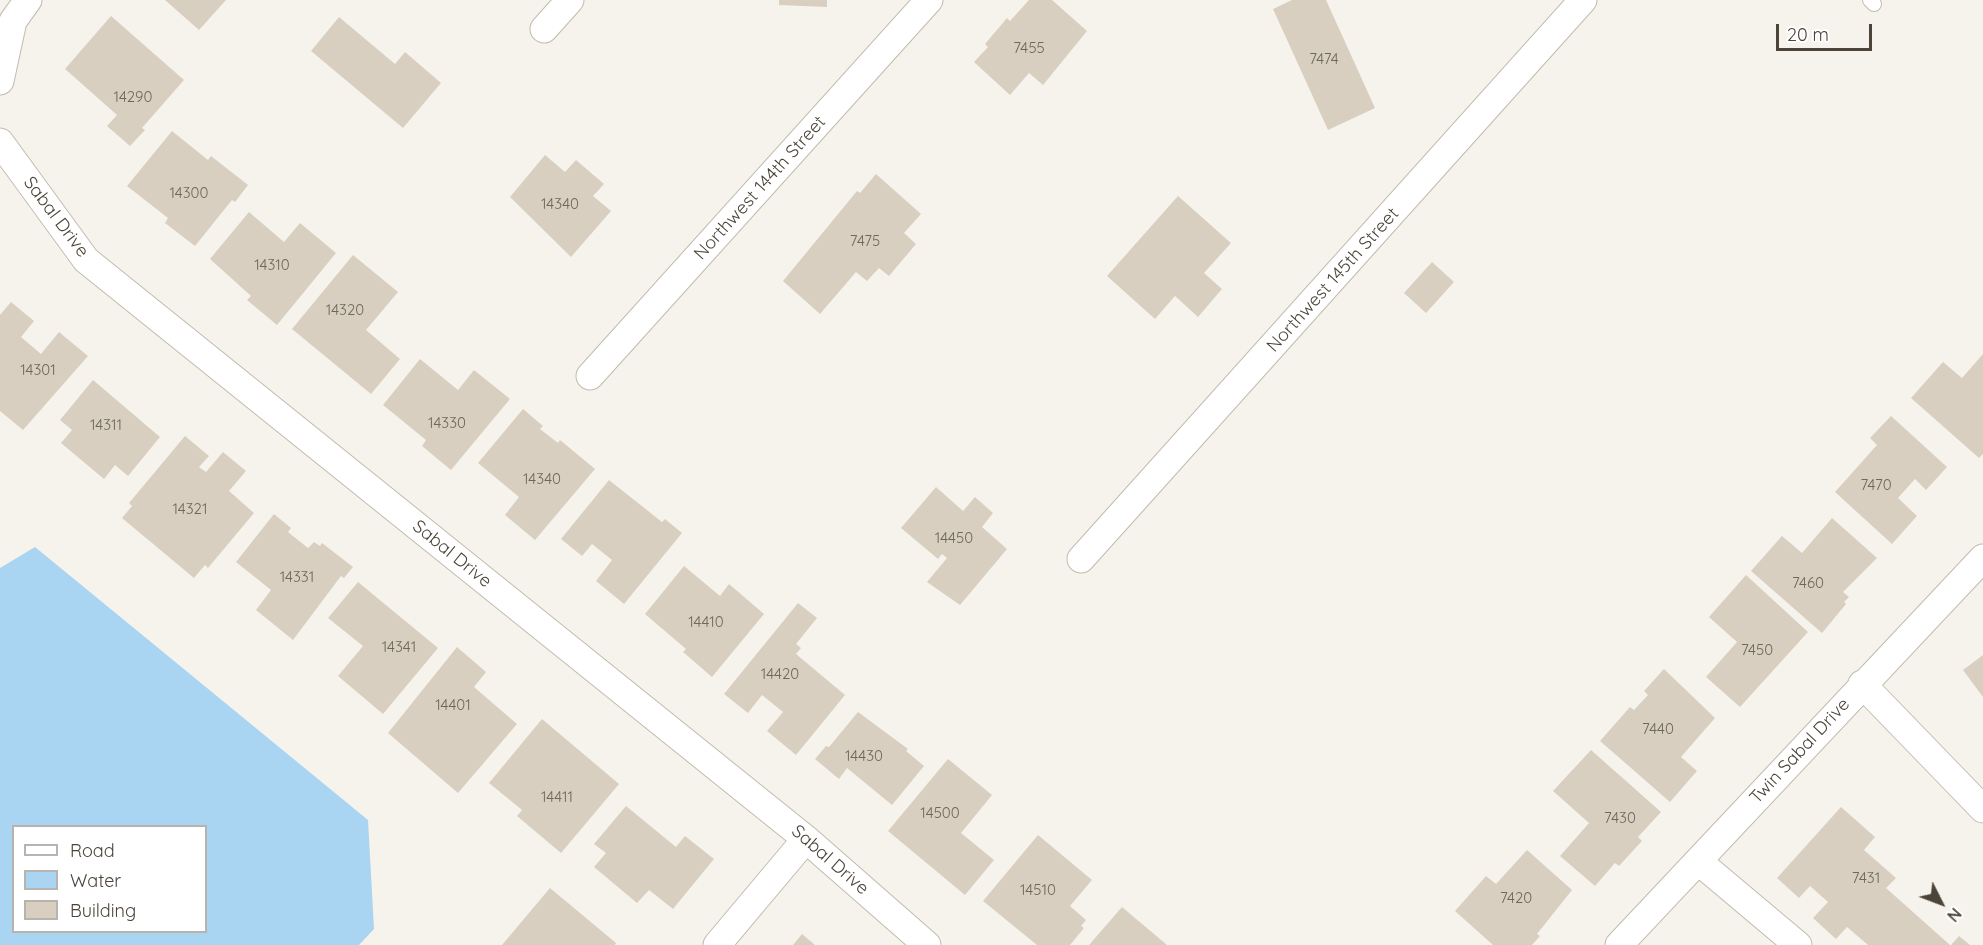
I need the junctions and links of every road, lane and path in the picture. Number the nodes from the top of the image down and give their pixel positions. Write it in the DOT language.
graph roads {
  1 [pos="28,0"];
  2 [pos="570,0"];
  3 [pos="929,0"];
  4 [pos="1583,0"];
  5 [pos="544,29"];
  6 [pos="0,81"];
  7 [pos="0,142"];
  8 [pos="590,376"];
  9 [pos="1983,558"];
  10 [pos="1081,559"];
  11 [pos="1862,684"];
  12 [pos="1983,808"];
  13 [pos="806,839"];
  14 [pos="1698,861"];
  15 [pos="717,945"];
  16 [pos="927,945"];
  17 [pos="1619,945"];
  18 [pos="1798,945"];
  1 -- 6 [label="street"];
  2 -- 5 [label="street"];
  3 -- 8 [label="street, Northwest 144th Street"];
  4 -- 10 [label="street, Northwest 145th Street"];
  7 -- 13 [label="street, Sabal Drive"];
  9 -- 11 [label="street, Twin Sabal Drive"];
  11 -- 12 [label="street"];
  11 -- 14 [label="street, Twin Sabal Drive"];
  13 -- 15 [label="street"];
  13 -- 16 [label="street, Sabal Drive"];
  14 -- 17 [label="street, Twin Sabal Drive"];
  14 -- 18 [label="street"];
}
